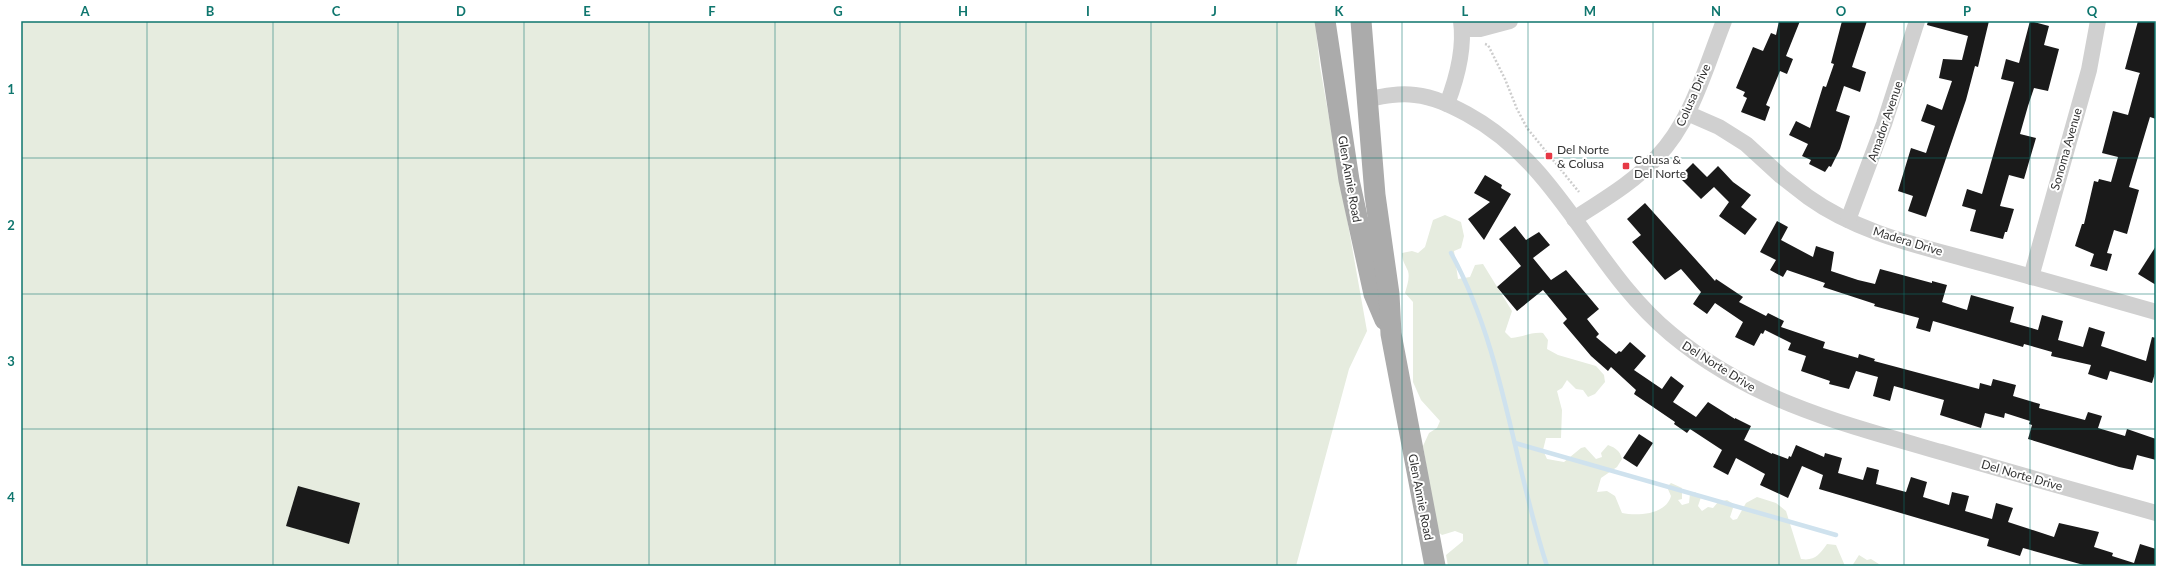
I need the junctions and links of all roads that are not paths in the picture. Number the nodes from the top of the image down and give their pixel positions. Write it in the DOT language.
graph roads {
  1 [pos="1325,21"];
  2 [pos="1361,21"];
  3 [pos="1724,21"];
  4 [pos="1917,21"];
  5 [pos="2098,21"];
  6 [pos="1504,22"];
  7 [pos="1462,25"];
  8 [pos="1369,99"];
  9 [pos="1447,104"];
  10 [pos="1687,113"];
  11 [pos="1574,219"];
  12 [pos="1848,220"];
  13 [pos="2031,277"];
  14 [pos="2156,312"];
  15 [pos="1390,334"];
  16 [pos="2156,513"];
  17 [pos="1435,566"];
  1 -- 15 [label="main road, Glen Annie Road"];
  2 -- 8 [label="main road, Glen Annie Road"];
  3 -- 10 [label="street, Colusa Drive"];
  4 -- 12 [label="street, Amador Avenue"];
  5 -- 13 [label="street, Sonoma Avenue"];
  6 -- 7 [label="street"];
  7 -- 9 [label="street"];
  8 -- 9 [label="street, Del Norte Drive"];
  8 -- 15 [label="main road, Glen Annie Road"];
  9 -- 11 [label="street, Del Norte Drive"];
  10 -- 11 [label="street, Colusa Drive"];
  10 -- 12 [label="street, Madera Drive"];
  11 -- 16 [label="street, Del Norte Drive"];
  12 -- 13 [label="street, Madera Drive"];
  13 -- 14 [label="street, Madera Drive"];
  15 -- 17 [label="main road, Glen Annie Road"];
}
